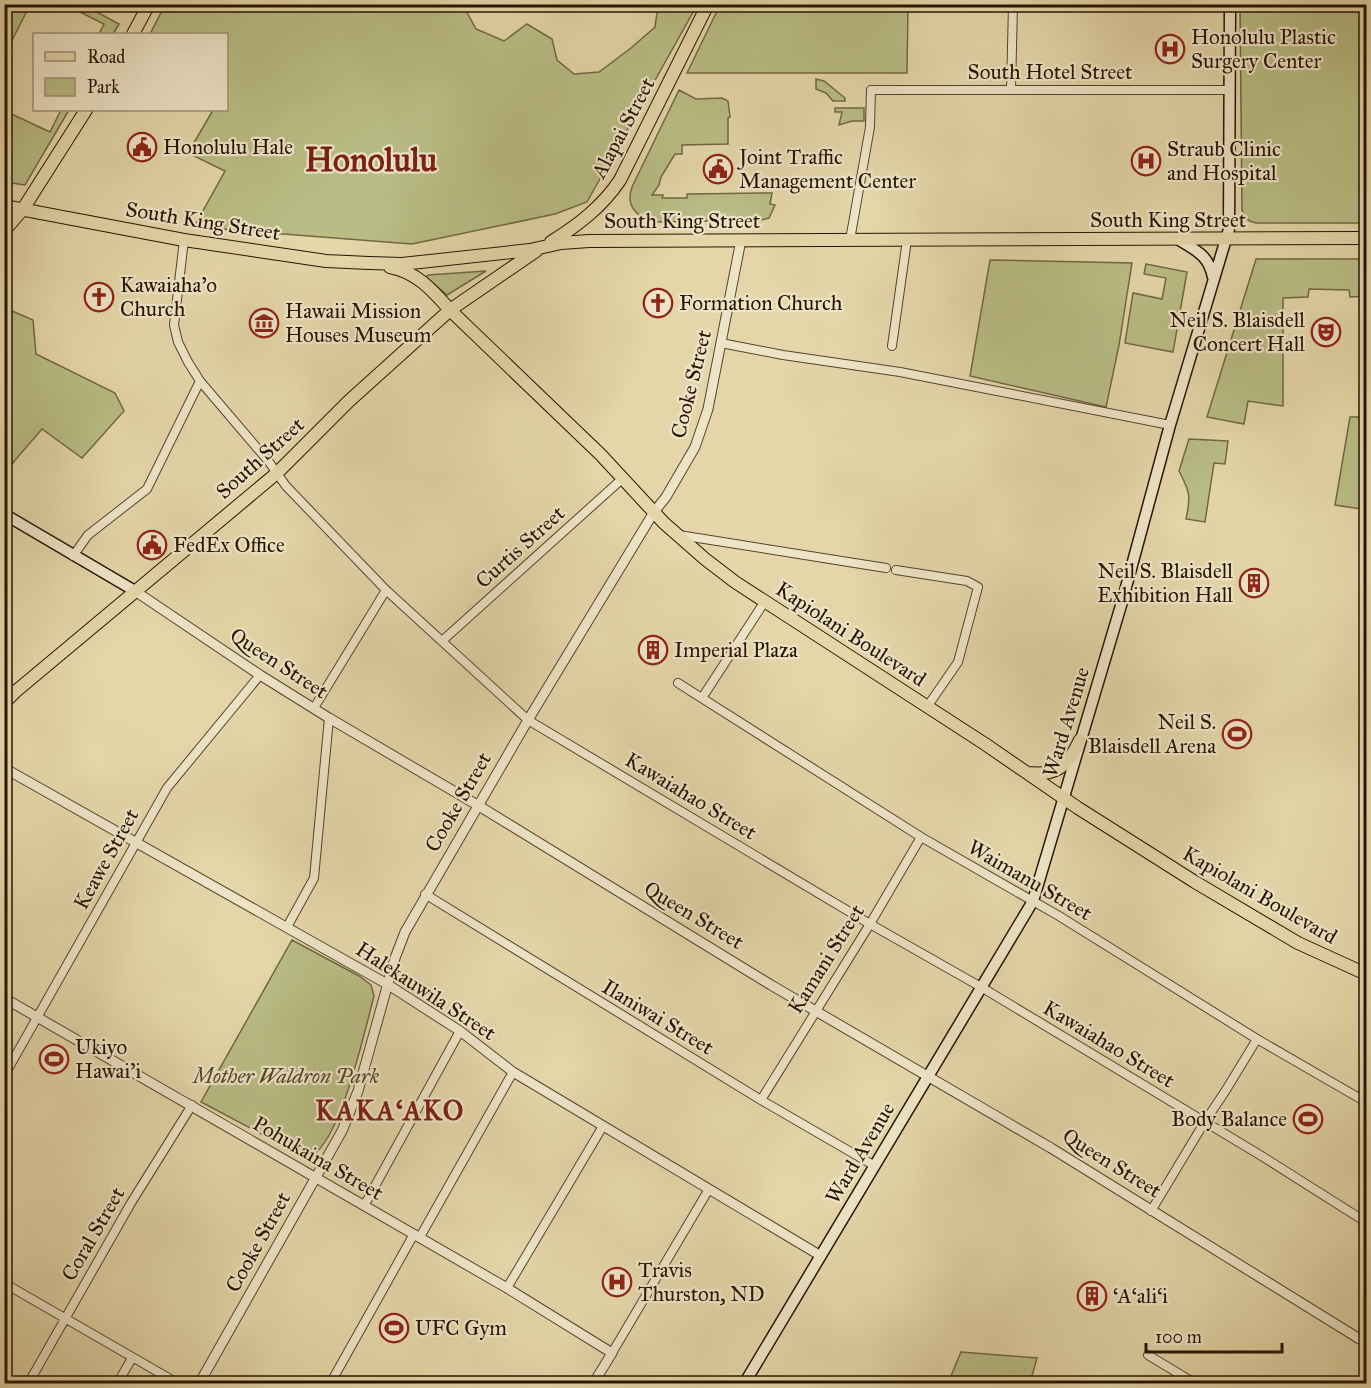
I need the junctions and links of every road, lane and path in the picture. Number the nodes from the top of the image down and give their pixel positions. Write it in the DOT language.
graph roads {
  1 [pos="149,4"];
  2 [pos="708,4"];
  3 [pos="1013,4"];
  4 [pos="1230,4"];
  5 [pos="134,33"];
  6 [pos="1011,90"];
  7 [pos="1230,90"];
  8 [pos="85,111"];
  9 [pos="4,206"];
  10 [pos="22,209"];
  11 [pos="4,231"];
  12 [pos="1366,238"];
  13 [pos="1178,239"];
  14 [pos="1225,239"];
  15 [pos="184,240"];
  16 [pos="741,240"];
  17 [pos="850,240"];
  18 [pos="907,240"];
  19 [pos="544,246"];
  20 [pos="369,263"];
  21 [pos="1213,278"];
  22 [pos="450,310"];
  23 [pos="721,343"];
  24 [pos="892,346"];
  25 [pos="200,381"];
  26 [pos="1170,425"];
  27 [pos="277,472"];
  28 [pos="622,478"];
  29 [pos="654,512"];
  30 [pos="4,514"];
  31 [pos="678,535"];
  32 [pos="73,556"];
  33 [pos="886,568"];
  34 [pos="896,570"];
  35 [pos="386,590"];
  36 [pos="135,591"];
  37 [pos="765,601"];
  38 [pos="442,641"];
  39 [pos="260,675"];
  40 [pos="678,683"];
  41 [pos="4,684"];
  42 [pos="15,692"];
  43 [pos="702,698"];
  44 [pos="4,703"];
  45 [pos="927,707"];
  46 [pos="314,708"];
  47 [pos="329,718"];
  48 [pos="528,720"];
  49 [pos="1080,740"];
  50 [pos="4,768"];
  51 [pos="1026,773"];
  52 [pos="1063,799"];
  53 [pos="479,806"];
  54 [pos="921,837"];
  55 [pos="135,842"];
  56 [pos="425,894"];
  57 [pos="1033,901"];
  58 [pos="870,924"];
  59 [pos="287,927"];
  60 [pos="1366,974"];
  61 [pos="387,984"];
  62 [pos="981,987"];
  63 [pos="4,998"];
  64 [pos="816,1010"];
  65 [pos="38,1017"];
  66 [pos="460,1031"];
  67 [pos="1257,1039"];
  68 [pos="513,1072"];
  69 [pos="4,1076"];
  70 [pos="928,1076"];
  71 [pos="761,1100"];
  72 [pos="1366,1102"];
  73 [pos="192,1105"];
  74 [pos="1204,1123"];
  75 [pos="603,1126"];
  76 [pos="874,1166"];
  77 [pos="316,1177"];
  78 [pos="709,1189"];
  79 [pos="364,1206"];
  80 [pos="1151,1211"];
  81 [pos="1366,1222"];
  82 [pos="417,1236"];
  83 [pos="821,1256"];
  84 [pos="4,1283"];
  85 [pos="507,1288"];
  86 [pos="66,1319"];
  87 [pos="1366,1343"];
  88 [pos="612,1353"];
  89 [pos="1148,1355"];
  90 [pos="132,1358"];
  91 [pos="28,1383"];
  92 [pos="117,1383"];
  93 [pos="179,1383"];
  94 [pos="199,1383"];
  95 [pos="330,1383"];
  96 [pos="593,1383"];
  97 [pos="744,1383"];
  98 [pos="1196,1383"];
  1 -- 5 [label="main road"];
  2 -- 19 [label="main road, Alapai Street"];
  3 -- 6 [label="street"];
  4 -- 7 [label="main road, Ward Avenue"];
  6 -- 7 [label="street, South Hotel Street"];
  6 -- 17 [label="street, South Hotel Street"];
  7 -- 14 [label="main road, Ward Avenue"];
  8 -- 10 [label="main road"];
  9 -- 10 [label="main road, South King Street"];
  10 -- 11 [label="main road"];
  10 -- 15 [label="main road, South King Street"];
  12 -- 14 [label="main road, South King Street"];
  13 -- 14 [label="main road, South King Street"];
  13 -- 18 [label="main road, South King Street"];
  13 -- 21 [label="main road"];
  14 -- 21 [label="main road, Ward Avenue"];
  15 -- 20 [label="main road, South King Street"];
  15 -- 25 [label="street, Kawaiahao Street"];
  16 -- 17 [label="main road, South King Street"];
  16 -- 19 [label="main road, South King Street"];
  16 -- 23 [label="street, Cooke Street"];
  17 -- 18 [label="main road, South King Street"];
  18 -- 24 [label="street"];
  19 -- 20 [label="main road, South King Street"];
  19 -- 22 [label="main road, South Street"];
  20 -- 22 [label="main road, Kapiolani Boulevard"];
  21 -- 26 [label="main road, Ward Avenue"];
  22 -- 27 [label="main road, South Street"];
  22 -- 28 [label="main road, Kapiolani Boulevard"];
  23 -- 26 [label="street"];
  23 -- 29 [label="street, Cooke Street"];
  25 -- 27 [label="street, Kawaiahao Street"];
  25 -- 32 [label="street"];
  26 -- 49 [label="main road, Ward Avenue"];
  27 -- 35 [label="street, Kawaiahao Street"];
  27 -- 36 [label="main road, South Street"];
  28 -- 29 [label="main road, Kapiolani Boulevard"];
  28 -- 38 [label="street, Curtis Street"];
  29 -- 31 [label="main road, Kapiolani Boulevard"];
  29 -- 48 [label="street, Cooke Street"];
  30 -- 32 [label="main road, Queen Street"];
  31 -- 33 [label="street"];
  31 -- 37 [label="main road, Kapiolani Boulevard"];
  32 -- 36 [label="main road, Queen Street"];
  34 -- 45 [label="street"];
  35 -- 38 [label="street, Kawaiahao Street"];
  35 -- 46 [label="street"];
  36 -- 39 [label="street, Queen Street"];
  36 -- 42 [label="main road, South Street"];
  37 -- 43 [label="street"];
  37 -- 45 [label="main road, Kapiolani Boulevard"];
  38 -- 48 [label="street, Kawaiahao Street"];
  39 -- 46 [label="street, Queen Street"];
  39 -- 55 [label="street, Keawe Street"];
  40 -- 43 [label="street, Waimanu Street"];
  41 -- 42 [label="street"];
  42 -- 44 [label="main road, South Street"];
  43 -- 54 [label="street, Waimanu Street"];
  45 -- 51 [label="main road, Kapiolani Boulevard"];
  46 -- 47 [label="street, Queen Street"];
  47 -- 53 [label="street, Queen Street"];
  47 -- 59 [label="street"];
  48 -- 53 [label="street, Cooke Street"];
  48 -- 58 [label="street, Kawaiahao Street"];
  49 -- 51 [label="main road"];
  49 -- 52 [label="main road, Ward Avenue"];
  50 -- 55 [label="street, Halekauwila Street"];
  51 -- 52 [label="main road, Kapiolani Boulevard"];
  52 -- 57 [label="main road, Ward Avenue"];
  52 -- 60 [label="main road, Kapiolani Boulevard"];
  53 -- 56 [label="street, Cooke Street"];
  53 -- 64 [label="street, Queen Street"];
  54 -- 57 [label="street, Waimanu Street"];
  54 -- 58 [label="street, Kamani Street"];
  55 -- 59 [label="street, Halekauwila Street"];
  55 -- 65 [label="street, Keawe Street"];
  56 -- 61 [label="street, Cooke Street"];
  56 -- 71 [label="street, Ilaniwai Street"];
  57 -- 62 [label="main road, Ward Avenue"];
  57 -- 67 [label="street, Waimanu Street"];
  58 -- 62 [label="street, Kawaiahao Street"];
  58 -- 64 [label="street, Kamani Street"];
  59 -- 61 [label="street, Halekauwila Street"];
  61 -- 66 [label="street, Halekauwila Street"];
  61 -- 77 [label="street, Cooke Street"];
  62 -- 70 [label="main road, Ward Avenue"];
  62 -- 74 [label="street, Kawaiahao Street"];
  63 -- 65 [label="street, Pohukaina Street"];
  64 -- 70 [label="street, Queen Street"];
  64 -- 71 [label="street, Kamani Street"];
  65 -- 69 [label="street, Keawe Street"];
  65 -- 73 [label="street, Pohukaina Street"];
  66 -- 68 [label="street, Halekauwila Street"];
  66 -- 79 [label="street"];
  67 -- 72 [label="street, Waimanu Street"];
  67 -- 74 [label="street"];
  68 -- 75 [label="street, Halekauwila Street"];
  68 -- 82 [label="street"];
  70 -- 76 [label="main road, Ward Avenue"];
  70 -- 80 [label="street, Queen Street"];
  71 -- 76 [label="street, Ilaniwai Street"];
  73 -- 77 [label="street, Pohukaina Street"];
  73 -- 86 [label="street, Coral Street"];
  74 -- 80 [label="street"];
  74 -- 81 [label="street, Kawaiahao Street"];
  75 -- 78 [label="street, Halekauwila Street"];
  75 -- 85 [label="street"];
  76 -- 83 [label="main road, Ward Avenue"];
  77 -- 79 [label="street, Pohukaina Street"];
  77 -- 94 [label="street, Cooke Street"];
  78 -- 83 [label="street, Halekauwila Street"];
  78 -- 88 [label="street"];
  79 -- 82 [label="street, Pohukaina Street"];
  80 -- 87 [label="street, Queen Street"];
  82 -- 85 [label="street, Pohukaina Street"];
  82 -- 95 [label="street"];
  83 -- 97 [label="main road, Ward Avenue"];
  84 -- 86 [label="street"];
  85 -- 88 [label="street, Pohukaina Street"];
  86 -- 90 [label="street"];
  86 -- 91 [label="street, Coral Street"];
  88 -- 96 [label="street"];
  89 -- 98 [label="street"];
  90 -- 92 [label="street"];
  90 -- 93 [label="street"];
}
